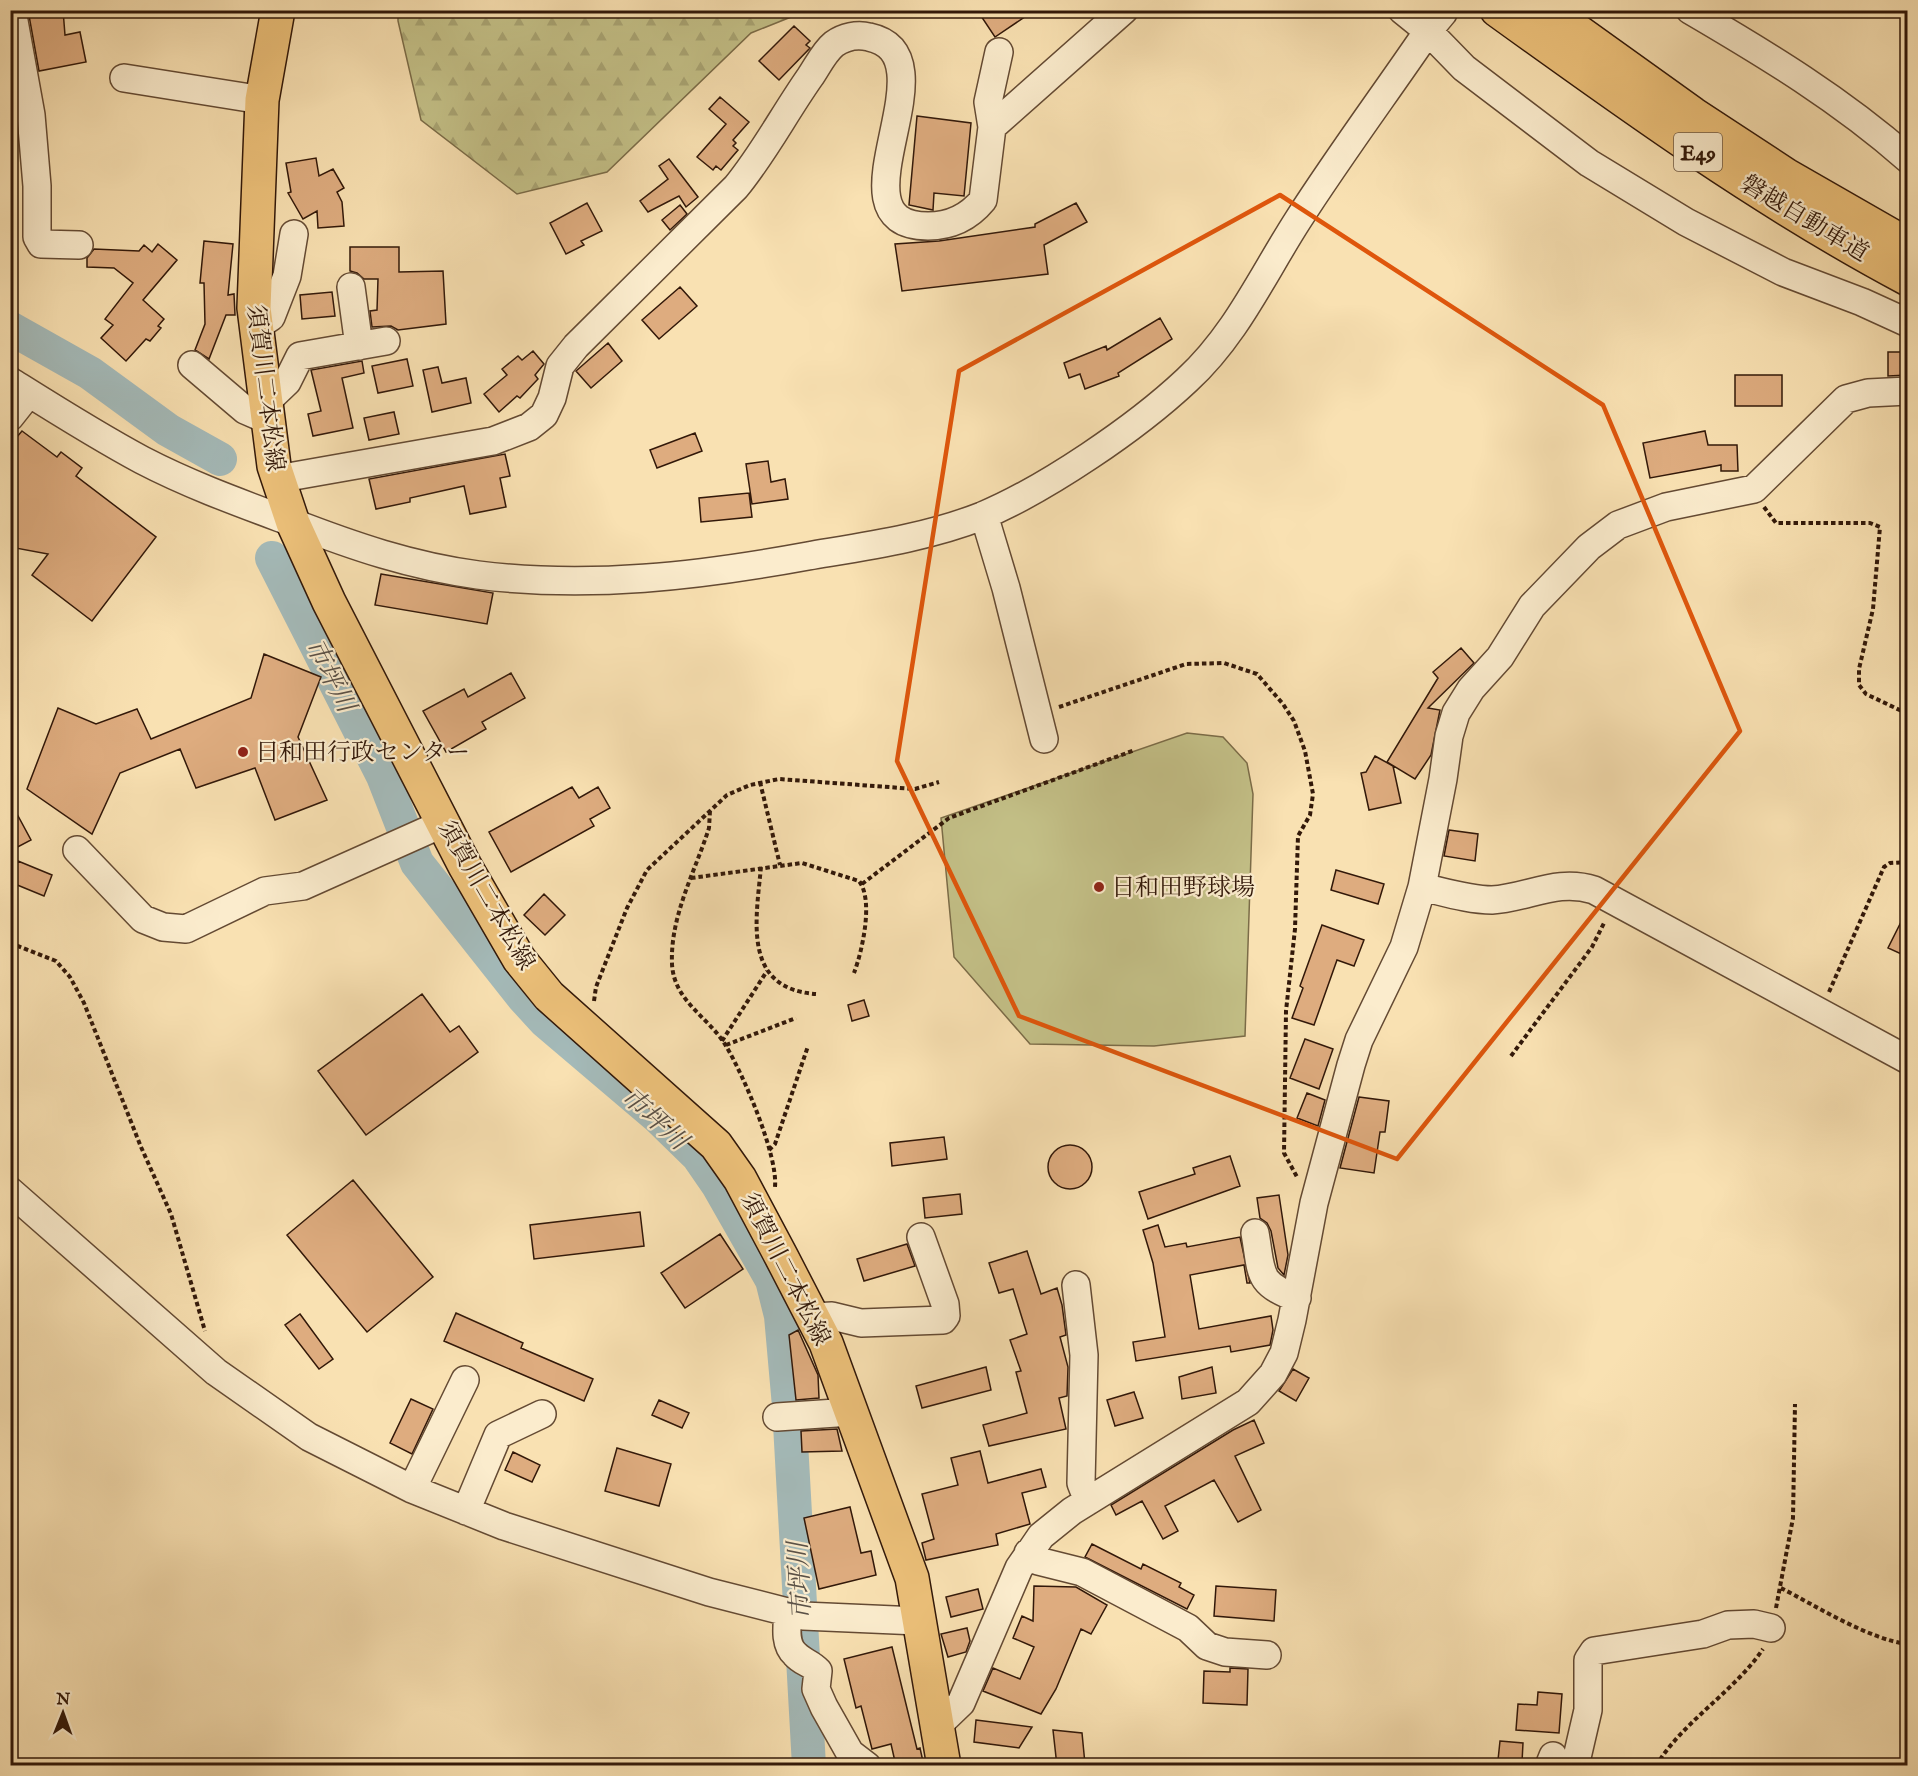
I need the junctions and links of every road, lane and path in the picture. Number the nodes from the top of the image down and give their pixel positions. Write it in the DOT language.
graph roads {
  1 [pos="12,10"];
  2 [pos="278,10"];
  3 [pos="1124,10"];
  4 [pos="1402,10"];
  5 [pos="1497,10"];
  6 [pos="1548,10"];
  7 [pos="1690,10"];
  8 [pos="1436,22"];
  9 [pos="999,52"];
  10 [pos="124,78"];
  11 [pos="262,100"];
  12 [pos="992,127"];
  13 [pos="1908,159"];
  14 [pos="294,234"];
  15 [pos="79,245"];
  16 [pos="1908,245"];
  17 [pos="1908,279"];
  18 [pos="351,287"];
  19 [pos="1908,323"];
  20 [pos="256,327"];
  21 [pos="386,341"];
  22 [pos="359,346"];
  23 [pos="192,365"];
  24 [pos="20,387"];
  25 [pos="1908,391"];
  26 [pos="267,411"];
  27 [pos="10,417"];
  28 [pos="277,479"];
  29 [pos="1756,487"];
  30 [pos="984,515"];
  31 [pos="293,523"];
  32 [pos="1908,714"];
  33 [pos="1041,727"];
  34 [pos="1135,750"];
  35 [pos="760,782"];
  36 [pos="939,782"];
  37 [pos="710,811"];
  38 [pos="444,823"];
  39 [pos="77,850"];
  40 [pos="1908,862"];
  41 [pos="780,865"];
  42 [pos="761,867"];
  43 [pos="691,878"];
  44 [pos="861,884"];
  45 [pos="1422,887"];
  46 [pos="1609,899"];
  47 [pos="10,943"];
  48 [pos="767,971"];
  49 [pos="854,973"];
  50 [pos="816,994"];
  51 [pos="594,1004"];
  52 [pos="1821,1012"];
  53 [pos="796,1018"];
  54 [pos="722,1041"];
  55 [pos="726,1045"];
  56 [pos="808,1046"];
  57 [pos="1511,1056"];
  58 [pos="1908,1060"];
  59 [pos="769,1150"];
  60 [pos="10,1191"];
  61 [pos="1317,1192"];
  62 [pos="774,1194"];
  63 [pos="1255,1233"];
  64 [pos="921,1237"];
  65 [pos="1076,1285"];
  66 [pos="1297,1298"];
  67 [pos="813,1317"];
  68 [pos="216,1372"];
  69 [pos="465,1380"];
  70 [pos="1794,1404"];
  71 [pos="851,1412"];
  72 [pos="542,1414"];
  73 [pos="777,1417"];
  74 [pos="412,1489"];
  75 [pos="1088,1501"];
  76 [pos="466,1511"];
  77 [pos="1028,1553"];
  78 [pos="1781,1588"];
  79 [pos="788,1612"];
  80 [pos="918,1621"];
  81 [pos="1771,1629"];
  82 [pos="1908,1644"];
  83 [pos="1267,1655"];
  84 [pos="937,1726"];
  85 [pos="1559,1762"];
  86 [pos="867,1766"];
  87 [pos="944,1766"];
  88 [pos="1656,1766"];
  1 -- 15 [label="street"];
  2 -- 11 [label="main road, 須賀川二本松線"];
  3 -- 12 [label="street"];
  4 -- 8 [label="street"];
  5 -- 17 [label="main road, 磐越自動車道 / E49"];
  6 -- 16 [label="main road, 磐越自動車道 / E49"];
  7 -- 13 [label="street"];
  8 -- 19 [label="street"];
  8 -- 30 [label="street"];
  9 -- 12 [label="street"];
  10 -- 11 [label="street"];
  11 -- 20 [label="main road, 須賀川二本松線"];
  12 -- 28 [label="street"];
  14 -- 20 [label="street"];
  18 -- 22 [label="street"];
  20 -- 26 [label="main road, 須賀川二本松線"];
  21 -- 22 [label="street"];
  22 -- 26 [label="street"];
  23 -- 26 [label="street"];
  24 -- 27 [label="street"];
  24 -- 31 [label="street"];
  25 -- 29 [label="street"];
  26 -- 28 [label="main road, 須賀川二本松線"];
  28 -- 31 [label="main road, 須賀川二本松線"];
  29 -- 32 [label="path"];
  29 -- 45 [label="street"];
  30 -- 31 [label="street"];
  30 -- 33 [label="street"];
  31 -- 38 [label="main road, 須賀川二本松線"];
  33 -- 61 [label="path"];
  34 -- 44 [label="path"];
  35 -- 36 [label="path"];
  35 -- 37 [label="path"];
  35 -- 41 [label="path"];
  37 -- 43 [label="path"];
  37 -- 51 [label="path"];
  38 -- 39 [label="street"];
  38 -- 67 [label="main road, 須賀川二本松線"];
  40 -- 52 [label="path"];
  41 -- 42 [label="path"];
  41 -- 44 [label="path"];
  42 -- 43 [label="path"];
  42 -- 48 [label="path"];
  43 -- 54 [label="path"];
  44 -- 49 [label="path"];
  45 -- 46 [label="street"];
  45 -- 61 [label="street"];
  46 -- 52 [label="street"];
  46 -- 57 [label="path"];
  47 -- 68 [label="path"];
  48 -- 50 [label="path"];
  48 -- 54 [label="path"];
  52 -- 58 [label="street"];
  53 -- 55 [label="path"];
  54 -- 55 [label="path"];
  55 -- 59 [label="path"];
  56 -- 59 [label="path"];
  59 -- 62 [label="path"];
  60 -- 68 [label="street"];
  61 -- 66 [label="street"];
  63 -- 66 [label="street"];
  64 -- 67 [label="street"];
  65 -- 75 [label="street"];
  66 -- 75 [label="street"];
  67 -- 71 [label="main road, 須賀川二本松線"];
  68 -- 74 [label="street"];
  69 -- 74 [label="street"];
  70 -- 78 [label="path"];
  71 -- 73 [label="street"];
  71 -- 80 [label="main road, 須賀川二本松線"];
  72 -- 76 [label="street"];
  74 -- 76 [label="street"];
  75 -- 77 [label="street"];
  76 -- 79 [label="street"];
  77 -- 83 [label="street"];
  77 -- 84 [label="street"];
  78 -- 81 [label="path"];
  78 -- 82 [label="path"];
  79 -- 80 [label="street"];
  79 -- 86 [label="street"];
  80 -- 84 [label="main road, 須賀川二本松線"];
  81 -- 85 [label="street"];
  81 -- 88 [label="path"];
  84 -- 87 [label="main road, 須賀川二本松線"];
}
